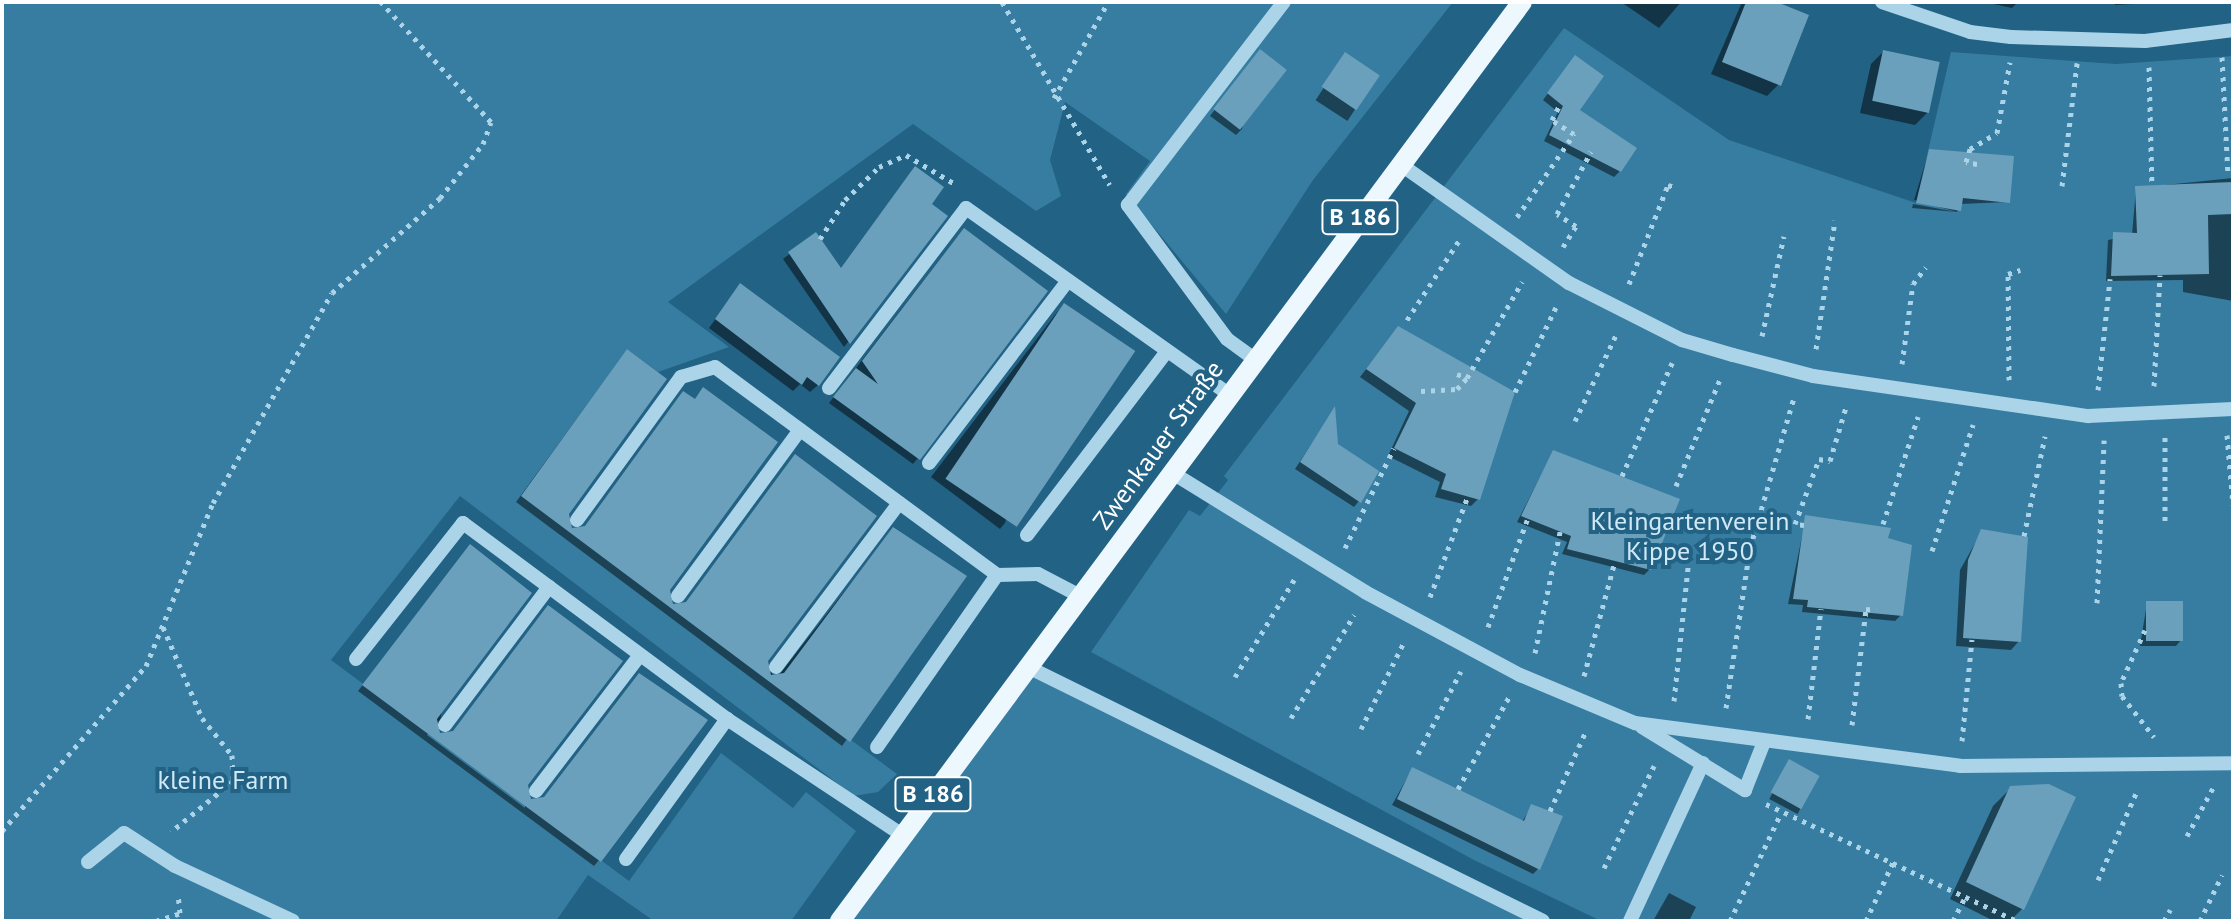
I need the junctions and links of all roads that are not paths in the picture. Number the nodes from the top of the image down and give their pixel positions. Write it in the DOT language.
graph roads {
  1 [pos="1284,2"];
  2 [pos="1522,2"];
  3 [pos="1882,2"];
  4 [pos="2226,31"];
  5 [pos="1400,164"];
  6 [pos="1067,282"];
  7 [pos="1165,354"];
  8 [pos="1253,358"];
  9 [pos="829,388"];
  10 [pos="1227,393"];
  11 [pos="2229,410"];
  12 [pos="800,430"];
  13 [pos="929,463"];
  14 [pos="1171,472"];
  15 [pos="899,503"];
  16 [pos="577,520"];
  17 [pos="1027,535"];
  18 [pos="997,575"];
  19 [pos="549,587"];
  20 [pos="678,596"];
  21 [pos="1080,596"];
  22 [pos="640,655"];
  23 [pos="356,659"];
  24 [pos="776,667"];
  25 [pos="1028,667"];
  26 [pos="727,719"];
  27 [pos="445,725"];
  28 [pos="1667,733"];
  29 [pos="1764,742"];
  30 [pos="877,747"];
  31 [pos="1703,763"];
  32 [pos="2233,763"];
  33 [pos="536,791"];
  34 [pos="902,835"];
  35 [pos="626,859"];
  36 [pos="88,862"];
  37 [pos="293,921"];
  38 [pos="840,921"];
  39 [pos="1543,921"];
  40 [pos="1630,921"];
  1 -- 8 [label="street"];
  2 -- 5 [label="main road, Zwenkauer Straße / B 186"];
  3 -- 4 [label="street"];
  5 -- 8 [label="main road, Zwenkauer Straße / B 186"];
  5 -- 11 [label="street"];
  6 -- 7 [label="street"];
  6 -- 9 [label="street"];
  6 -- 13 [label="street"];
  7 -- 10 [label="street"];
  7 -- 17 [label="street"];
  8 -- 10 [label="main road, Zwenkauer Straße / B 186"];
  10 -- 14 [label="main road, Zwenkauer Straße / B 186"];
  12 -- 15 [label="street"];
  12 -- 16 [label="street"];
  12 -- 20 [label="street"];
  14 -- 21 [label="main road, Zwenkauer Straße / B 186"];
  14 -- 28 [label="street"];
  15 -- 18 [label="street"];
  15 -- 24 [label="street"];
  18 -- 21 [label="street"];
  18 -- 30 [label="street"];
  19 -- 22 [label="street"];
  19 -- 23 [label="street"];
  19 -- 27 [label="street"];
  21 -- 25 [label="main road, Zwenkauer Straße / B 186"];
  22 -- 26 [label="street"];
  22 -- 33 [label="street"];
  25 -- 34 [label="main road, Zwenkauer Straße / B 186"];
  25 -- 39 [label="street"];
  26 -- 34 [label="street"];
  26 -- 35 [label="street"];
  28 -- 29 [label="street"];
  28 -- 31 [label="street"];
  29 -- 31 [label="street"];
  29 -- 32 [label="street"];
  31 -- 40 [label="street"];
  34 -- 38 [label="main road, Zwenkauer Straße / B 186"];
  36 -- 37 [label="street"];
}
